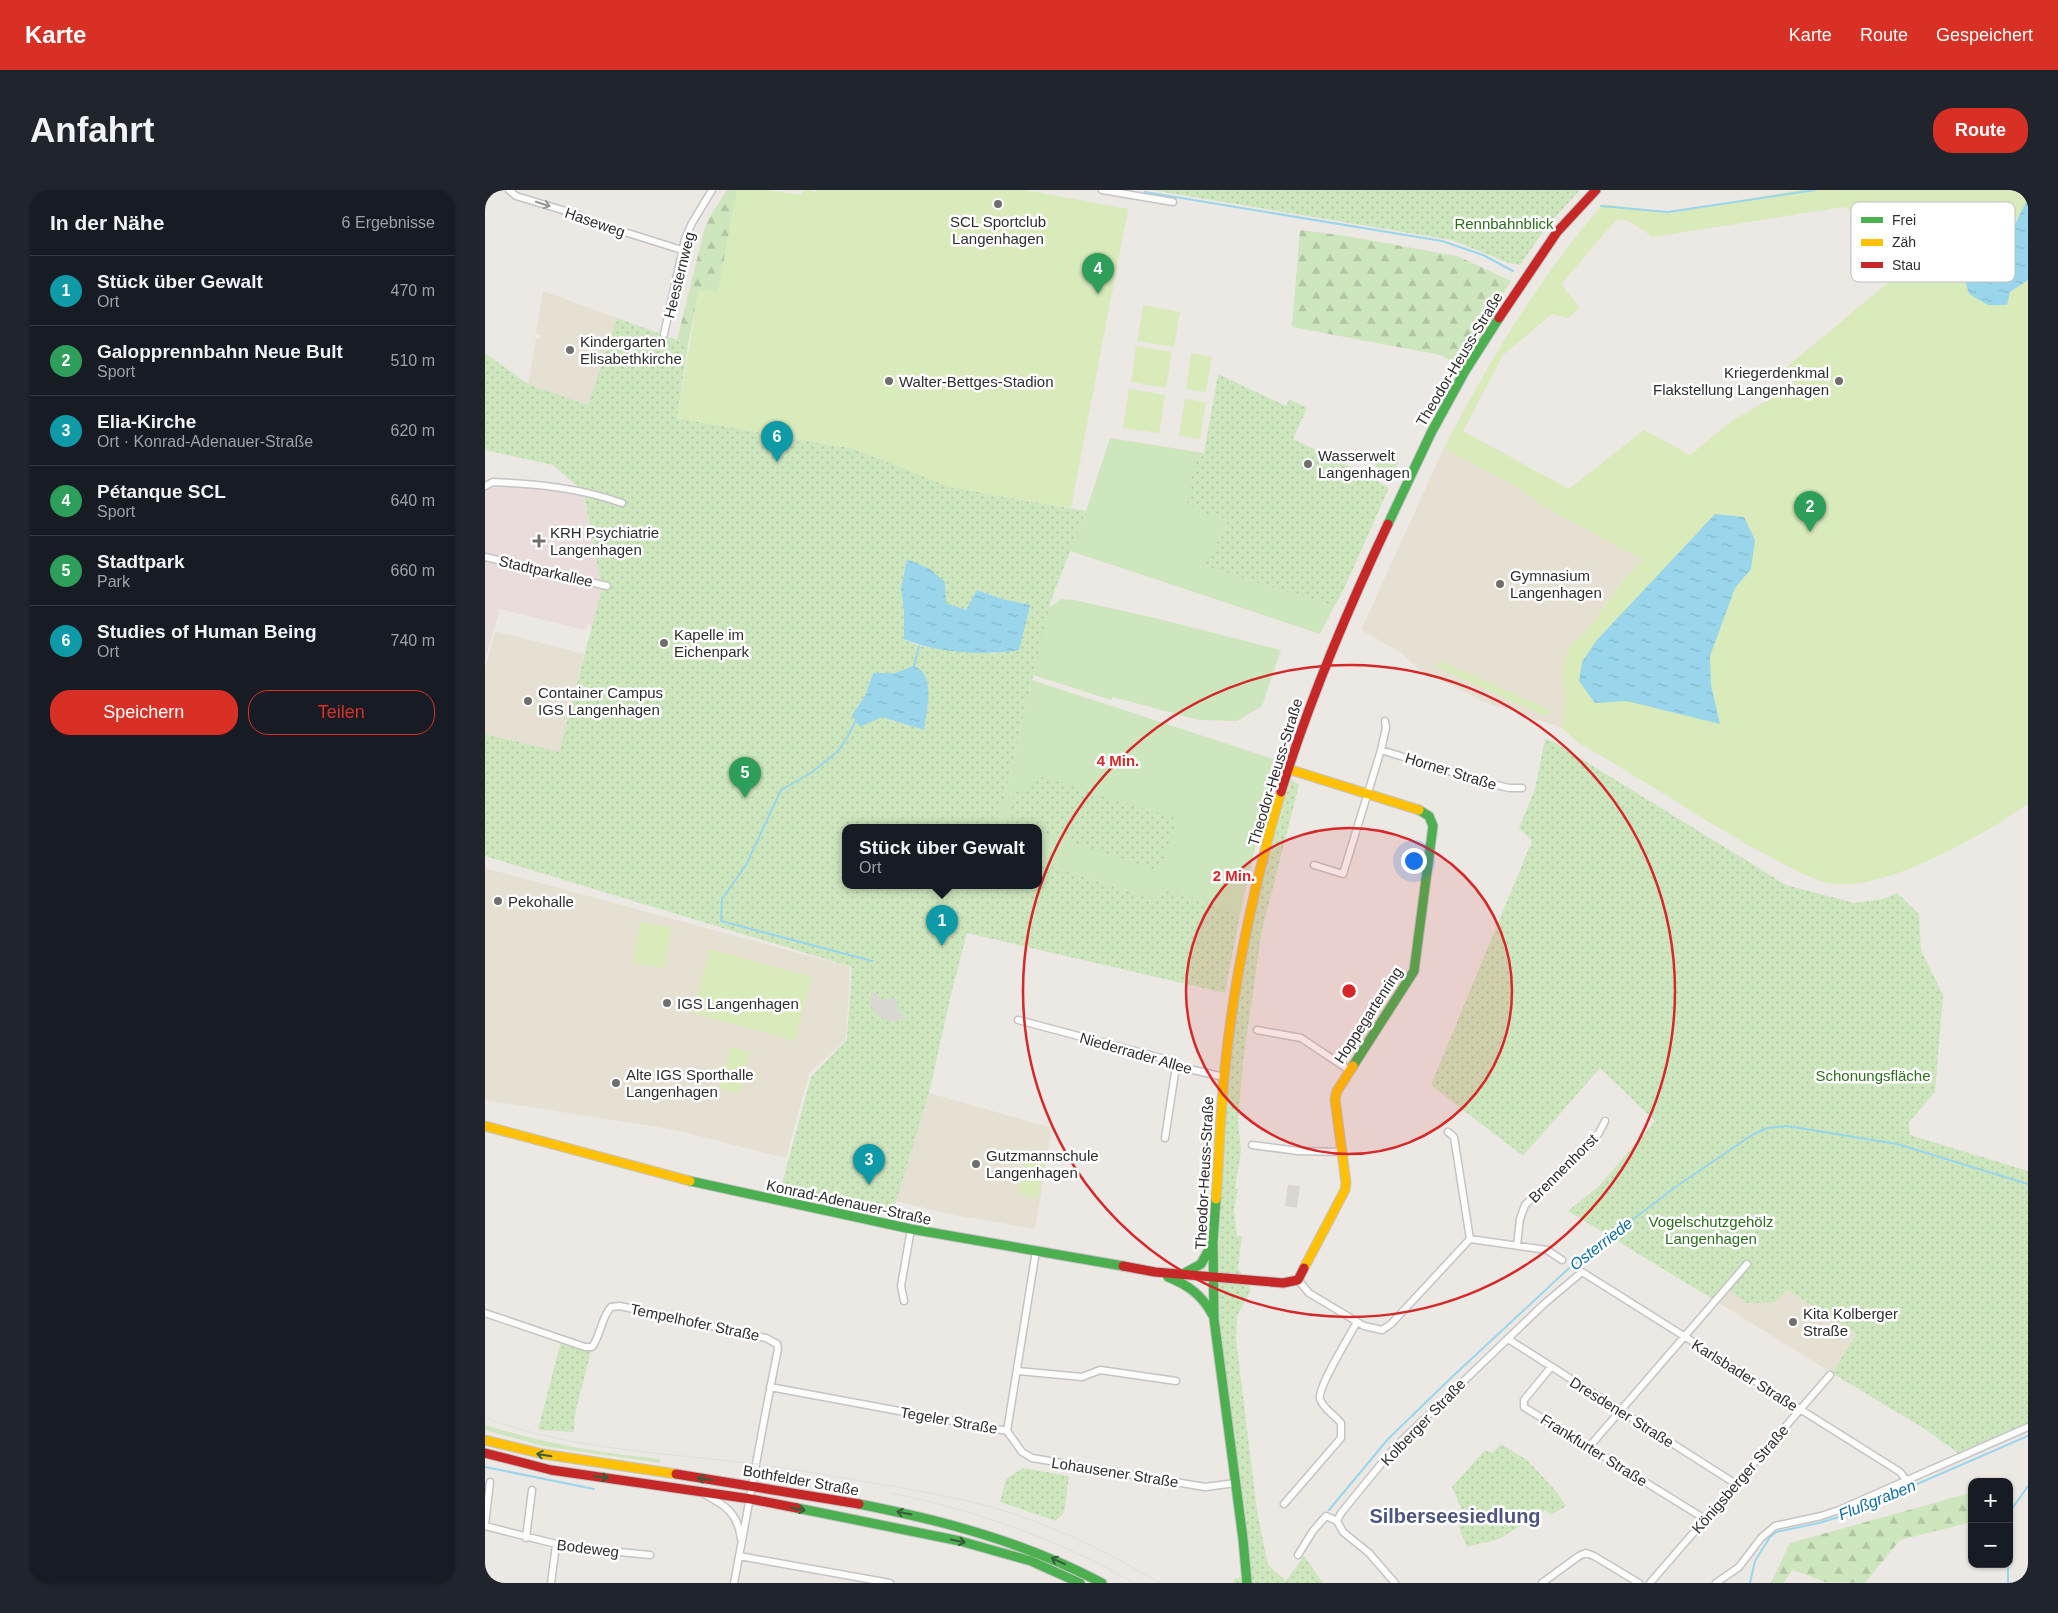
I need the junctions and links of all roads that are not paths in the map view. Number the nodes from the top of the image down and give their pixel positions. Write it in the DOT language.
graph roads {
  1 [pos="509,190"];
  2 [pos="712,190"];
  3 [pos="1103,190"];
  4 [pos="1595,190"];
  5 [pos="1126,192"];
  6 [pos="1173,202"];
  7 [pos="682,250"];
  8 [pos="664,334"];
  9 [pos="485,486"];
  10 [pos="622,503"];
  11 [pos="485,557"];
  12 [pos="607,586"];
  13 [pos="1385,721"];
  14 [pos="1381,750"];
  15 [pos="1288,769"];
  16 [pos="1522,788"];
  17 [pos="1367,794"];
  18 [pos="1314,865"];
  19 [pos="1018,1020"];
  20 [pos="1257,1030"];
  21 [pos="1176,1066"];
  22 [pos="1349,1070"];
  23 [pos="1224,1077"];
  24 [pos="1605,1121"];
  25 [pos="485,1126"];
  26 [pos="1448,1132"];
  27 [pos="1165,1138"];
  28 [pos="1251,1145"];
  29 [pos="1342,1152"];
  30 [pos="911,1229"];
  31 [pos="1470,1239"];
  32 [pos="1213,1241"];
  33 [pos="1517,1245"];
  34 [pos="1036,1251"];
  35 [pos="1562,1260"];
  36 [pos="1747,1264"];
  37 [pos="1155,1272"];
  38 [pos="1582,1272"];
  39 [pos="1179,1275"];
  40 [pos="1213,1278"];
  41 [pos="1298,1280"];
  42 [pos="904,1301"];
  43 [pos="485,1313"];
  44 [pos="1214,1319"];
  45 [pos="1357,1322"];
  46 [pos="1685,1337"];
  47 [pos="1508,1340"];
  48 [pos="1551,1367"];
  49 [pos="1017,1370"];
  50 [pos="1830,1375"];
  51 [pos="1176,1381"];
  52 [pos="771,1387"];
  53 [pos="1800,1410"];
  54 [pos="1621,1411"];
  55 [pos="2028,1427"];
  56 [pos="1007,1431"];
  57 [pos="485,1440"];
  58 [pos="1589,1447"];
  59 [pos="485,1453"];
  60 [pos="1907,1481"];
  61 [pos="490,1482"];
  62 [pos="1236,1483"];
  63 [pos="1736,1484"];
  64 [pos="753,1486"];
  65 [pos="532,1490"];
  66 [pos="698,1491"];
  67 [pos="751,1499"];
  68 [pos="1284,1504"];
  69 [pos="1705,1519"];
  70 [pos="1337,1521"];
  71 [pos="485,1526"];
  72 [pos="526,1538"];
  73 [pos="555,1545"];
  74 [pos="741,1546"];
  75 [pos="650,1555"];
  76 [pos="1298,1555"];
  77 [pos="739,1556"];
  78 [pos="551,1583"];
  79 [pos="734,1583"];
  80 [pos="890,1583"];
  81 [pos="1081,1583"];
  82 [pos="1102,1583"];
  83 [pos="1247,1583"];
  84 [pos="1395,1583"];
  85 [pos="1542,1583"];
  86 [pos="1639,1583"];
  87 [pos="1649,1583"];
  88 [pos="1716,1583"];
  1 -- 7 [label="street, Haseweg, one-way"];
  2 -- 7 [label="street, Heesternweg"];
  3 -- 5 [label="street"];
  4 -- 15 [label="street, Theodor-Heuss-Straße"];
  5 -- 6 [label="street"];
  7 -- 8 [label="street, Heesternweg"];
  9 -- 10 [label="street"];
  11 -- 12 [label="street, Stadtparkallee"];
  13 -- 14 [label="street"];
  14 -- 16 [label="street, Horner Straße"];
  14 -- 17 [label="street"];
  15 -- 17 [label="street, Hoppegartenring"];
  15 -- 23 [label="street, Theodor-Heuss-Straße"];
  17 -- 18 [label="street"];
  17 -- 22 [label="street, Hoppegartenring"];
  19 -- 21 [label="street, Niederrader Allee"];
  20 -- 22 [label="street"];
  21 -- 23 [label="street, Niederrader Allee"];
  21 -- 27 [label="street"];
  22 -- 29 [label="street, Hoppegartenring"];
  23 -- 32 [label="street, Theodor-Heuss-Straße"];
  24 -- 33 [label="street, Brennenhorst"];
  25 -- 30 [label="street, Konrad-Adenauer-Straße"];
  26 -- 31 [label="street"];
  28 -- 29 [label="street"];
  29 -- 41 [label="street, Hoppegartenring"];
  30 -- 34 [label="street, Konrad-Adenauer-Straße"];
  30 -- 42 [label="street"];
  31 -- 33 [label="street"];
  31 -- 45 [label="street"];
  32 -- 39 [label="street"];
  32 -- 40 [label="street, Theodor-Heuss-Straße"];
  33 -- 35 [label="street"];
  34 -- 37 [label="street, Konrad-Adenauer-Straße"];
  34 -- 49 [label="street, Tegeler Straße"];
  36 -- 46 [label="street"];
  37 -- 39 [label="street, Konrad-Adenauer-Straße"];
  37 -- 44 [label="street"];
  38 -- 46 [label="street, Karlsbader Straße"];
  38 -- 47 [label="street, Kolberger Straße"];
  39 -- 40 [label="street, Konrad-Adenauer-Straße"];
  40 -- 41 [label="street"];
  40 -- 44 [label="street, Theodor-Heuss-Straße"];
  41 -- 45 [label="street"];
  43 -- 52 [label="street, Tempelhofer Straße"];
  44 -- 62 [label="street, Theodor-Heuss-Straße"];
  45 -- 68 [label="street"];
  46 -- 53 [label="street, Karlsbader Straße"];
  46 -- 54 [label="street"];
  47 -- 48 [label="street, Dresdener Straße"];
  47 -- 70 [label="street, Kolberger Straße"];
  48 -- 54 [label="street, Dresdener Straße"];
  48 -- 58 [label="street, Frankfurter Straße"];
  49 -- 51 [label="street"];
  49 -- 56 [label="street, Tegeler Straße"];
  50 -- 53 [label="street, Königsberger Straße"];
  52 -- 56 [label="street, Tegeler Straße"];
  52 -- 64 [label="street, Tempelhofer Straße"];
  53 -- 60 [label="street, Karlsbader Straße"];
  53 -- 63 [label="street, Königsberger Straße"];
  54 -- 58 [label="street"];
  54 -- 63 [label="street, Dresdener Straße"];
  55 -- 60 [label="street"];
  56 -- 62 [label="street, Lohausener Straße"];
  64 -- 57 [label="street, Bothfelder Straße, one-way"];
  58 -- 69 [label="street, Frankfurter Straße"];
  59 -- 66 [label="street, Bothfelder Straße, one-way"];
  60 -- 88 [label="street"];
  61 -- 71 [label="street, Bodeweg"];
  62 -- 83 [label="street, Theodor-Heuss-Straße"];
  63 -- 69 [label="street, Königsberger Straße"];
  64 -- 67 [label="street, Tempelhofer Straße"];
  82 -- 64 [label="street, Bothfelder Straße, one-way"];
  65 -- 72 [label="street"];
  66 -- 67 [label="street, Bothfelder Straße"];
  66 -- 74 [label="street"];
  67 -- 74 [label="street, Tempelhofer Straße"];
  67 -- 81 [label="street, Bothfelder Straße, one-way"];
  69 -- 87 [label="street, Königsberger Straße"];
  70 -- 76 [label="street"];
  70 -- 84 [label="street"];
  71 -- 72 [label="street, Bodeweg"];
  72 -- 73 [label="street, Bodeweg"];
  73 -- 75 [label="street, Bodeweg"];
  73 -- 78 [label="street"];
  74 -- 77 [label="street, Tempelhofer Straße"];
  77 -- 79 [label="street, Tempelhofer Straße"];
  77 -- 80 [label="street"];
  85 -- 86 [label="street"];
}
